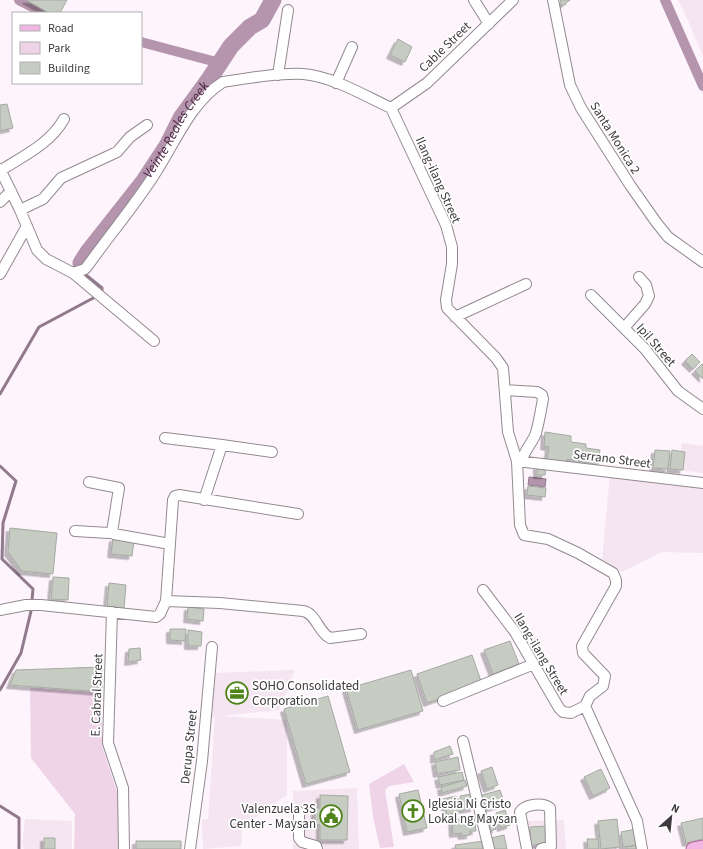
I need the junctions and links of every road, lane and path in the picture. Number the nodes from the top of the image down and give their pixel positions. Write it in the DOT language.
graph roads {
  1 [pos="474,0"];
  2 [pos="513,0"];
  3 [pos="553,0"];
  4 [pos="288,10"];
  5 [pos="489,24"];
  6 [pos="352,47"];
  7 [pos="278,75"];
  8 [pos="336,83"];
  9 [pos="392,108"];
  10 [pos="64,119"];
  11 [pos="148,125"];
  12 [pos="0,171"];
  13 [pos="11,191"];
  14 [pos="0,202"];
  15 [pos="20,210"];
  16 [pos="27,226"];
  17 [pos="703,262"];
  18 [pos="73,273"];
  19 [pos="0,274"];
  20 [pos="639,277"];
  21 [pos="526,284"];
  22 [pos="591,295"];
  23 [pos="455,317"];
  24 [pos="624,328"];
  25 [pos="154,341"];
  26 [pos="505,390"];
  27 [pos="703,409"];
  28 [pos="164,438"];
  29 [pos="222,445"];
  30 [pos="272,452"];
  31 [pos="520,461"];
  32 [pos="89,482"];
  33 [pos="703,483"];
  34 [pos="204,500"];
  35 [pos="298,514"];
  36 [pos="75,531"];
  37 [pos="112,532"];
  38 [pos="170,544"];
  39 [pos="483,590"];
  40 [pos="166,601"];
  41 [pos="0,610"];
  42 [pos="112,612"];
  43 [pos="361,634"];
  44 [pos="212,647"];
  45 [pos="534,664"];
  46 [pos="443,701"];
  47 [pos="585,706"];
  48 [pos="463,741"];
  49 [pos="299,812"];
  50 [pos="703,847"];
  51 [pos="124,849"];
  52 [pos="190,849"];
  53 [pos="317,849"];
  54 [pos="489,849"];
  55 [pos="527,849"];
  56 [pos="541,849"];
  57 [pos="642,849"];
  58 [pos="693,849"];
  1 -- 5 [label="street"];
  2 -- 5 [label="street, Cable Street"];
  3 -- 17 [label="street, Santa Monica 2"];
  4 -- 7 [label="street"];
  5 -- 9 [label="street, Cable Street"];
  6 -- 8 [label="street"];
  7 -- 8 [label="street"];
  7 -- 18 [label="street"];
  8 -- 9 [label="street"];
  9 -- 23 [label="street, Ilang-ilang Street"];
  10 -- 12 [label="street"];
  11 -- 15 [label="street"];
  12 -- 13 [label="street"];
  13 -- 14 [label="street"];
  13 -- 15 [label="street"];
  15 -- 16 [label="street"];
  16 -- 18 [label="street"];
  16 -- 19 [label="street"];
  18 -- 25 [label="street"];
  20 -- 24 [label="street"];
  21 -- 23 [label="street"];
  22 -- 24 [label="street, Ipil Street"];
  23 -- 26 [label="street, Ilang-ilang Street"];
  24 -- 27 [label="street, Ipil Street"];
  26 -- 31 [label="street, Ilang-ilang Street"];
  26 -- 31 [label="street"];
  28 -- 29 [label="street"];
  29 -- 30 [label="street"];
  29 -- 34 [label="street"];
  31 -- 33 [label="street, Serrano Street"];
  31 -- 47 [label="street, Ilang-ilang Street"];
  32 -- 37 [label="street"];
  34 -- 35 [label="street"];
  34 -- 38 [label="street"];
  36 -- 37 [label="street"];
  37 -- 38 [label="street"];
  38 -- 40 [label="street"];
  39 -- 45 [label="street, Ilang-ilang Street"];
  40 -- 42 [label="street"];
  40 -- 43 [label="street"];
  41 -- 42 [label="street"];
  42 -- 51 [label="street, E. Cabral Street"];
  44 -- 52 [label="street, Derupa Street"];
  45 -- 46 [label="street"];
  45 -- 47 [label="street, Ilang-ilang Street"];
  47 -- 57 [label="street"];
  48 -- 54 [label="street"];
  49 -- 53 [label="street"];
  50 -- 58 [label="main road"];
  55 -- 56 [label="street"];
}
